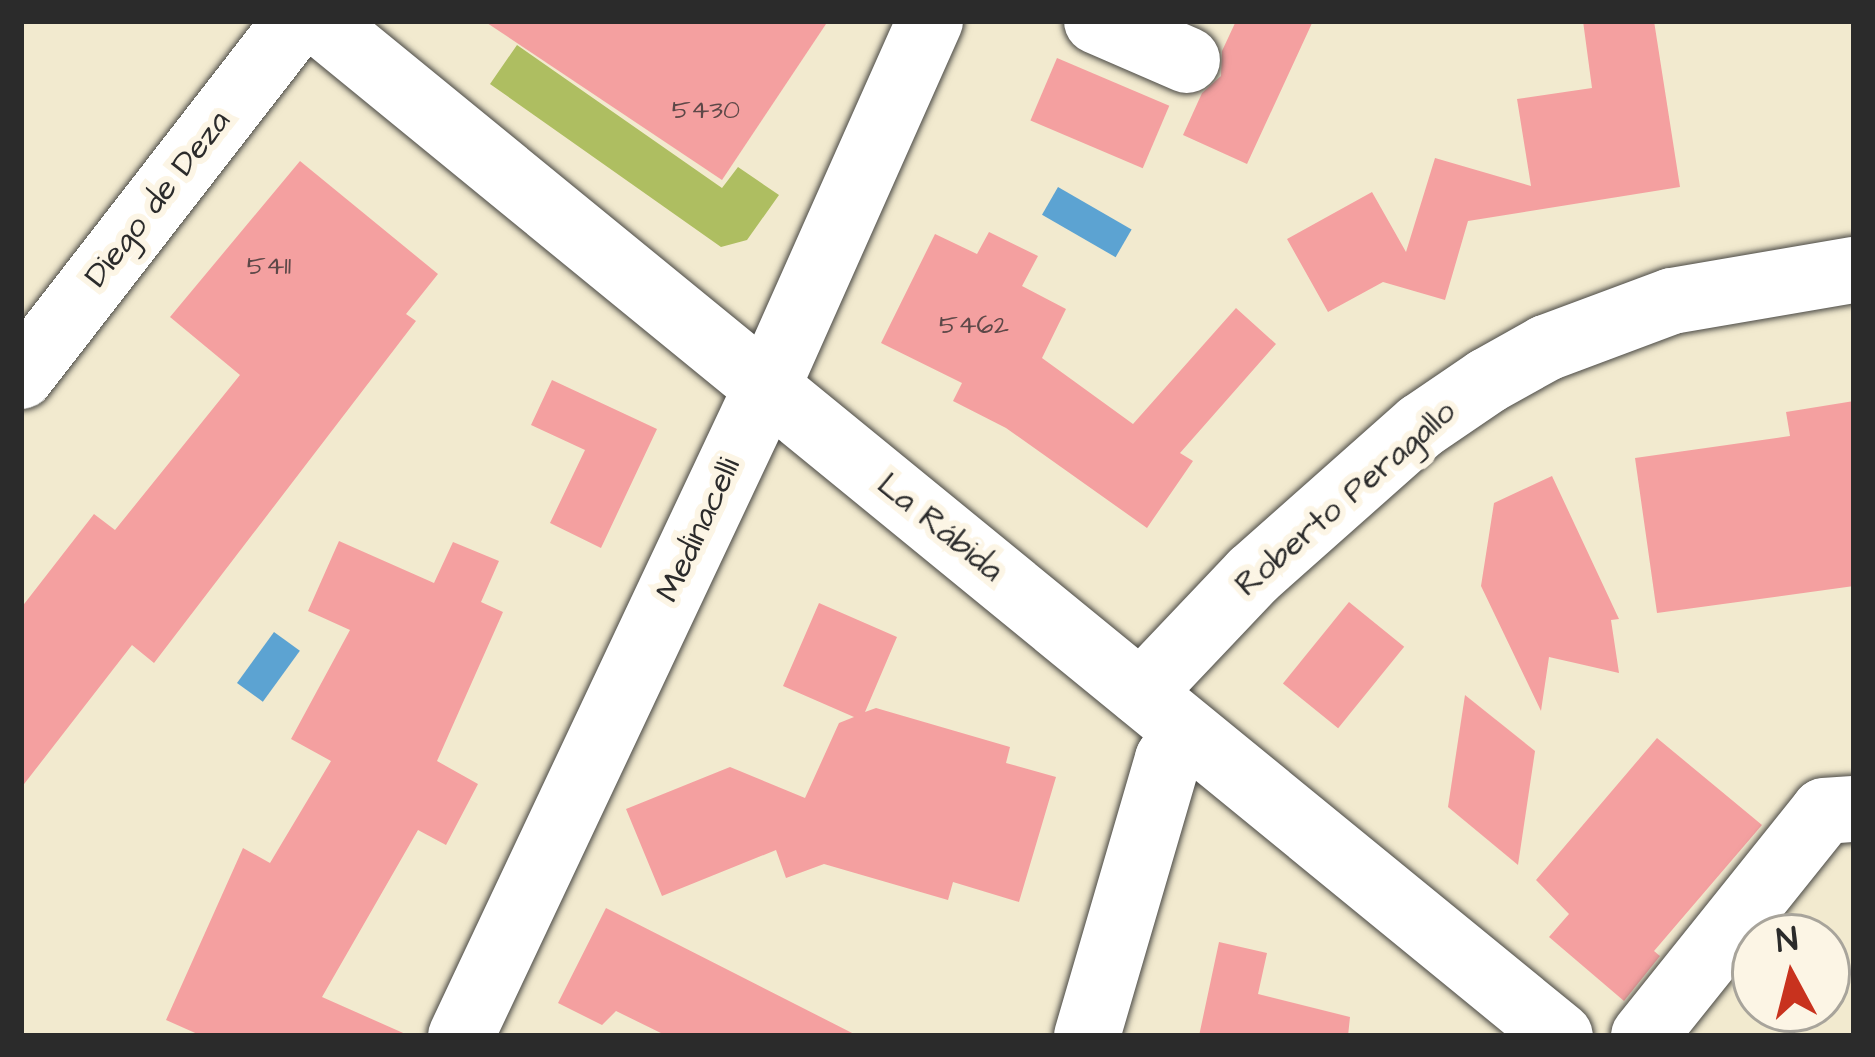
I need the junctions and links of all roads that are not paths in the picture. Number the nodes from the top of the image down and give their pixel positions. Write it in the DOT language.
graph roads {
  1 [pos="296,21"];
  2 [pos="319,21"];
  3 [pos="930,21"];
  4 [pos="1097,21"];
  5 [pos="1187,60"];
  6 [pos="1854,270"];
  7 [pos="21,376"];
  8 [pos="767,387"];
  9 [pos="1164,713"];
  10 [pos="1854,809"];
  11 [pos="461,1036"];
  12 [pos="1087,1036"];
  13 [pos="1560,1036"];
  14 [pos="1644,1036"];
  1 -- 7 [label="street, Diego de Deza"];
  2 -- 8 [label="street, La Rábida"];
  3 -- 8 [label="street, Medinacelli"];
  4 -- 5 [label="street"];
  6 -- 9 [label="street, Roberto Peragallo"];
  8 -- 9 [label="street, La Rábida"];
  8 -- 11 [label="street, Medinacelli"];
  9 -- 12 [label="street, Roberto Peragallo"];
  9 -- 13 [label="street, La Rábida"];
  10 -- 14 [label="street"];
}
